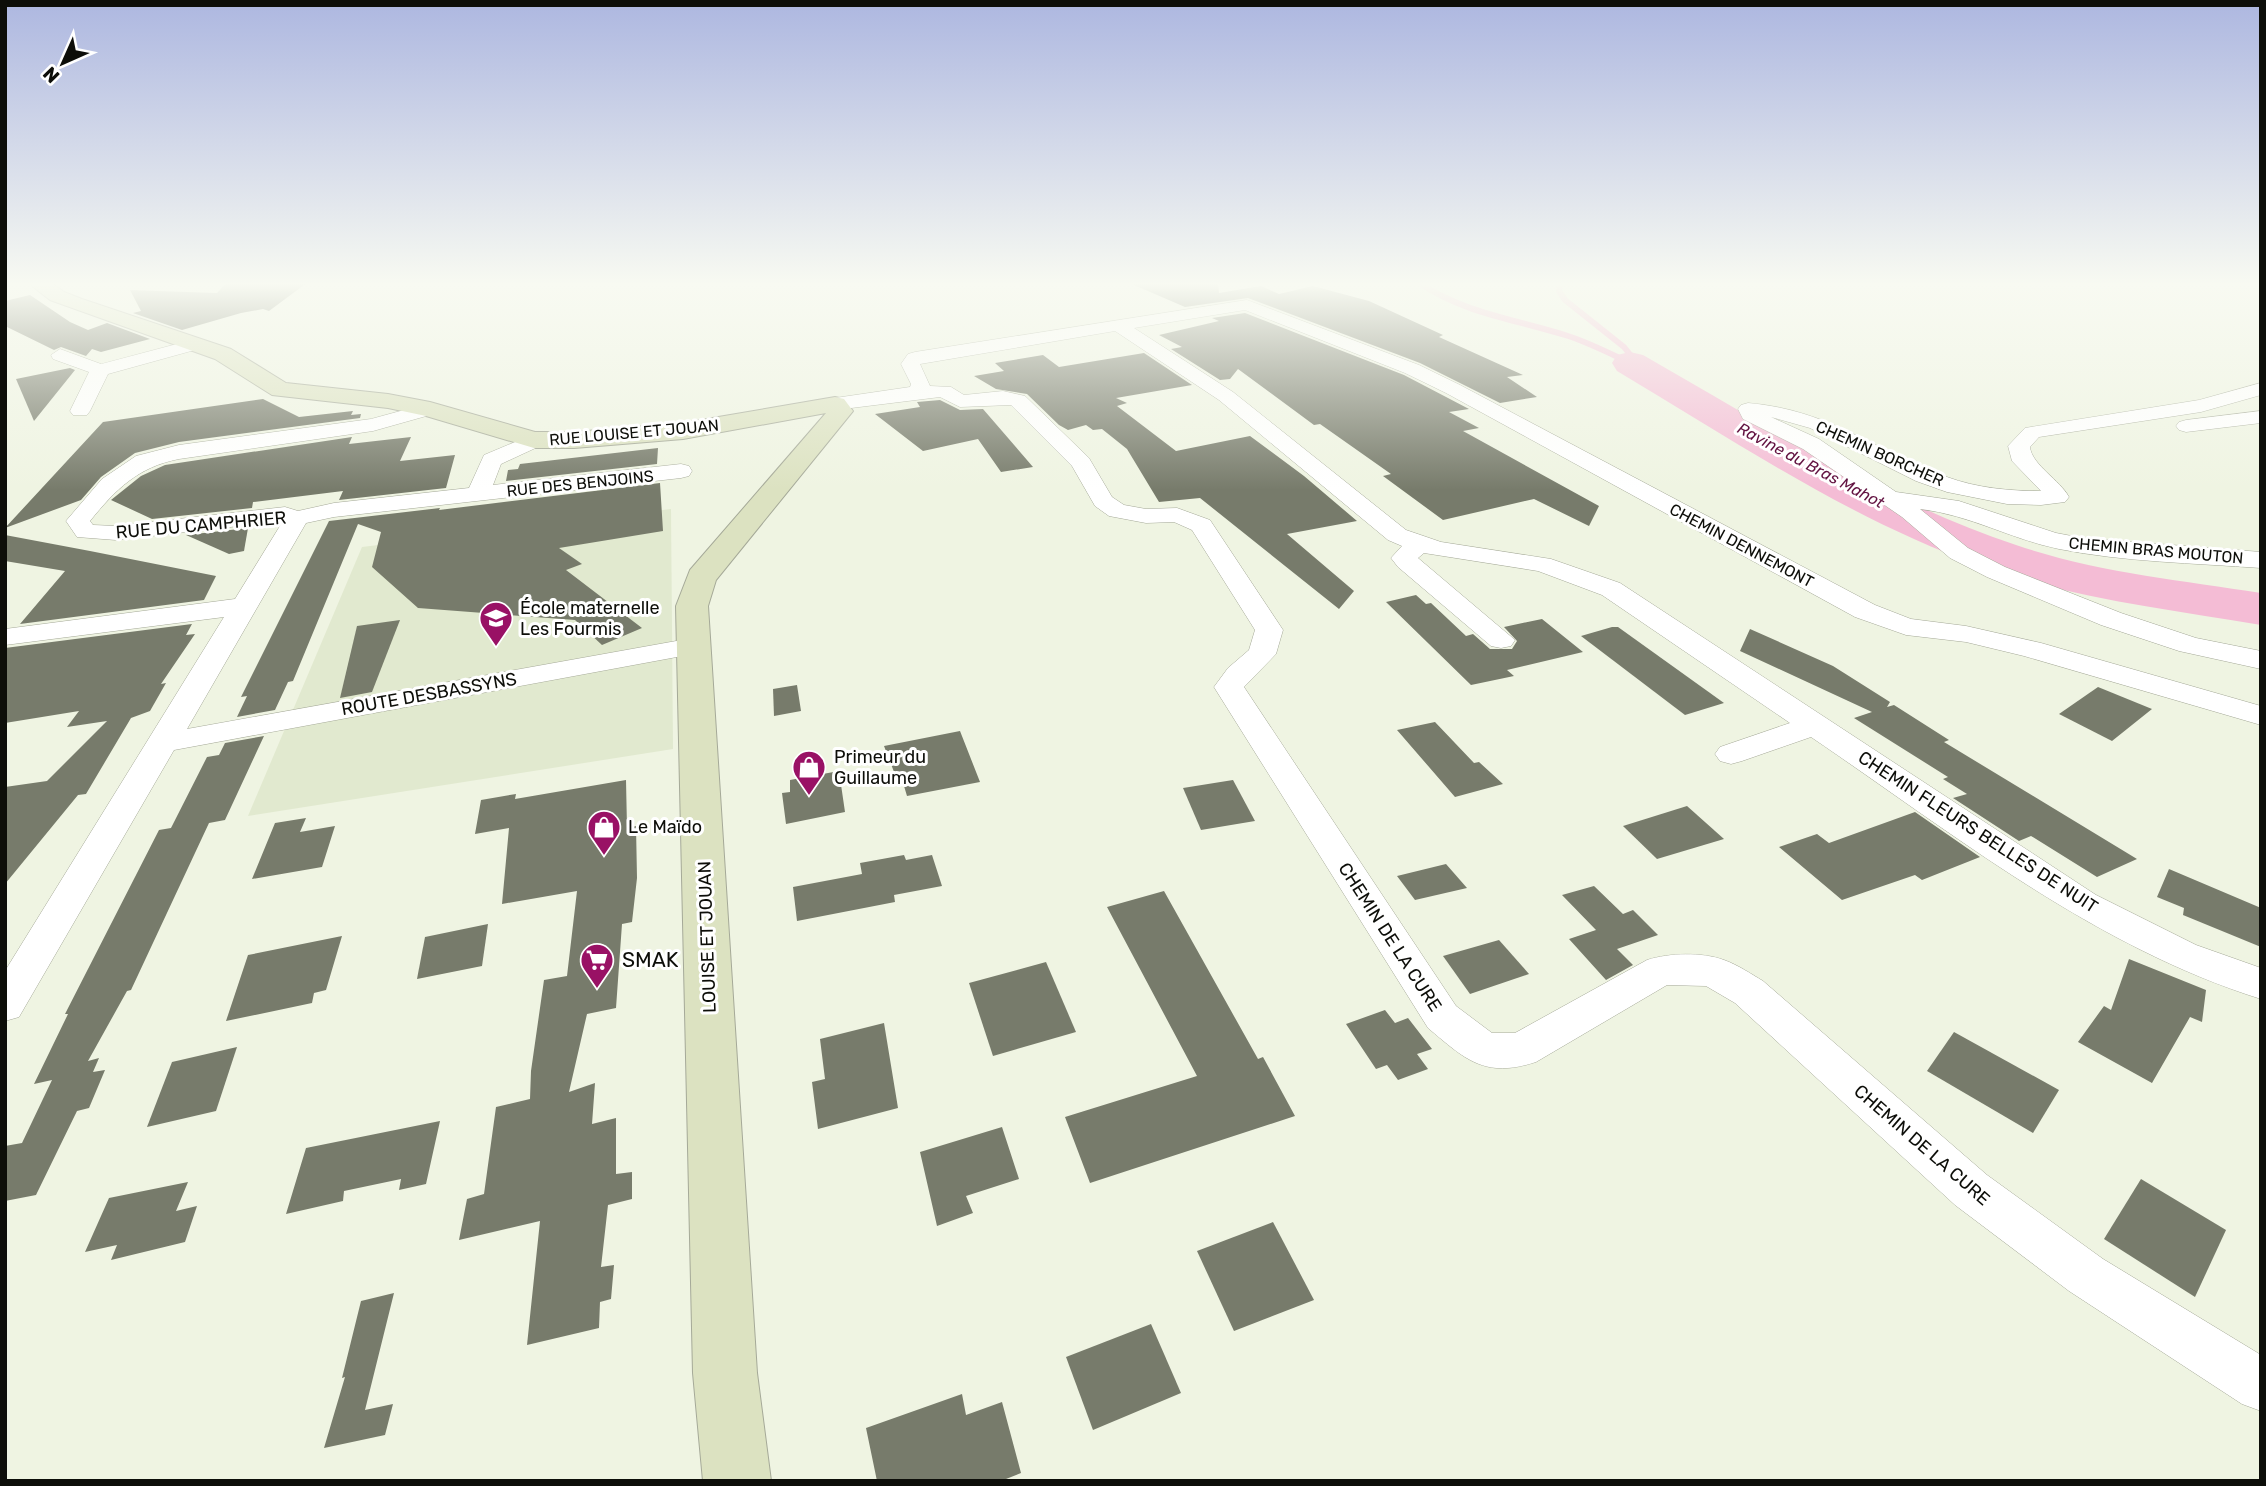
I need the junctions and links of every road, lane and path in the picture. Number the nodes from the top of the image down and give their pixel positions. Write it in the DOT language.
graph roads {
  1 [pos="169,351"];
  2 [pos="213,351"];
  3 [pos="956,351"];
  4 [pos="1157,351"];
  5 [pos="1367,351"];
  6 [pos="60,355"];
  7 [pos="100,370"];
  8 [pos="2261,389"];
  9 [pos="917,392"];
  10 [pos="835,404"];
  11 [pos="430,410"];
  12 [pos="80,411"];
  13 [pos="2261,417"];
  14 [pos="2066,425"];
  15 [pos="534,440"];
  16 [pos="681,471"];
  17 [pos="478,494"];
  18 [pos="1900,505"];
  19 [pos="297,518"];
  20 [pos="1419,544"];
  21 [pos="2261,560"];
  22 [pos="245,606"];
  23 [pos="5,637"];
  24 [pos="1501,640"];
  25 [pos="693,646"];
  26 [pos="2261,660"];
  27 [pos="2261,716"];
  28 [pos="1814,725"];
  29 [pos="165,742"];
  30 [pos="1731,754"];
  31 [pos="41,947"];
  32 [pos="5,971"];
  33 [pos="2261,984"];
  34 [pos="5,1006"];
  35 [pos="2261,1385"];
  36 [pos="737,1481"];
  1 -- 7 [label="street"];
  2 -- 11 [label="main road, RUE LOUISE ET JOUAN"];
  3 -- 9 [label="street"];
  4 -- 20 [label="street, CHEMIN FLEURS BELLES DE NUIT"];
  5 -- 27 [label="street, CHEMIN DENNEMONT"];
  6 -- 7 [label="street"];
  7 -- 12 [label="street"];
  8 -- 14 [label="street, CHEMIN BORCHER"];
  9 -- 10 [label="street, CHEMIN DE LA CURE"];
  9 -- 35 [label="street, CHEMIN DE LA CURE"];
  10 -- 15 [label="main road, RUE LOUISE ET JOUAN"];
  10 -- 25 [label="main road, LOUISE ET JOUAN"];
  11 -- 15 [label="main road, RUE LOUISE ET JOUAN"];
  11 -- 19 [label="street, RUE DU CAMPHRIER"];
  13 -- 14 [label="street"];
  14 -- 18 [label="street, CHEMIN BORCHER"];
  15 -- 17 [label="street, RUE DES BENJOINS"];
  16 -- 17 [label="street, RUE DES BENJOINS"];
  17 -- 19 [label="street, RUE DES BENJOINS"];
  18 -- 21 [label="street, CHEMIN BRAS MOUTON"];
  18 -- 26 [label="street"];
  19 -- 22 [label="street, RUE DU CAMPHRIER"];
  20 -- 24 [label="street"];
  20 -- 28 [label="street, CHEMIN FLEURS BELLES DE NUIT"];
  22 -- 23 [label="street"];
  22 -- 29 [label="street, RUE DU CAMPHRIER"];
  25 -- 29 [label="street, ROUTE DESBASSYNS"];
  25 -- 36 [label="main road, LOUISE ET JOUAN"];
  28 -- 30 [label="street"];
  28 -- 33 [label="street, CHEMIN FLEURS BELLES DE NUIT"];
  29 -- 31 [label="street, RUE DU CAMPHRIER"];
  31 -- 32 [label="street, RUE DU CAMPHRIER"];
  31 -- 34 [label="street, RUE DU CAMPHRIER"];
}
